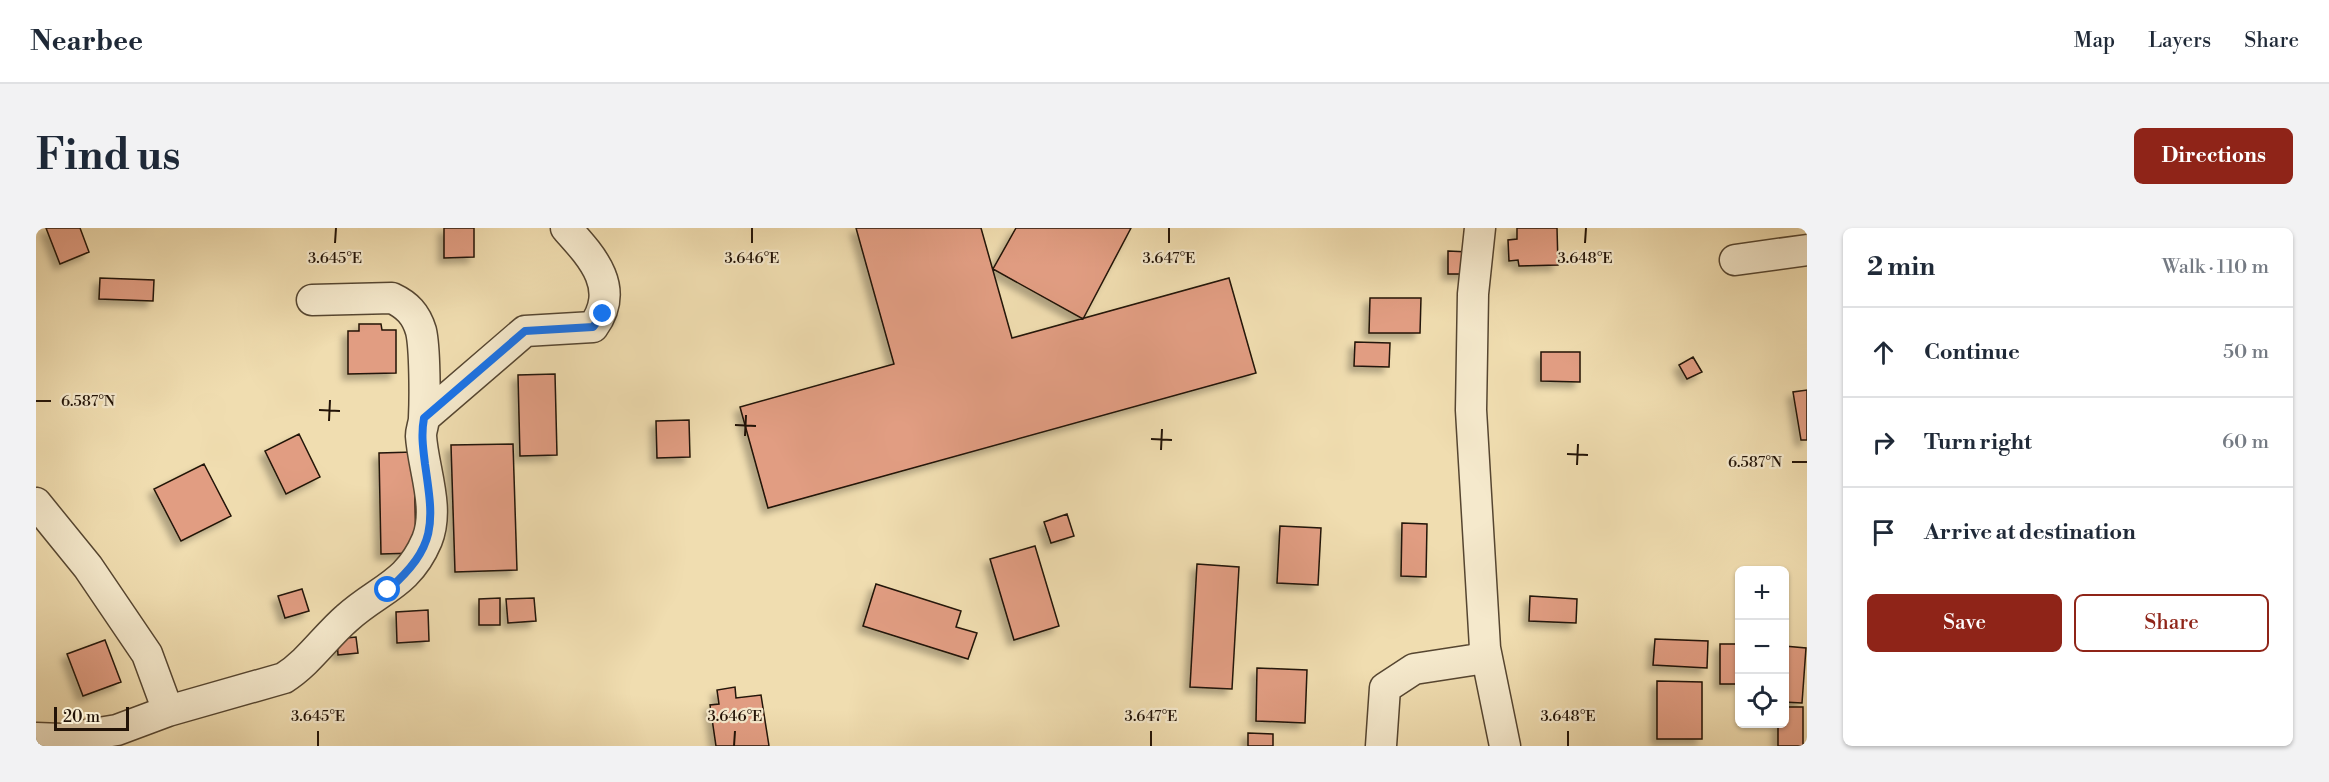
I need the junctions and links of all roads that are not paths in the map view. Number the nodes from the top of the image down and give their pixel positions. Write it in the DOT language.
graph roads {
  1 [pos="566,228"];
  2 [pos="1480,228"];
  3 [pos="1807,250"];
  4 [pos="1736,260"];
  5 [pos="312,300"];
  6 [pos="424,418"];
  7 [pos="36,503"];
  8 [pos="1485,648"];
  9 [pos="168,711"];
  10 [pos="36,738"];
  11 [pos="1381,746"];
  12 [pos="1505,746"];
  1 -- 6 [label="street"];
  2 -- 8 [label="street"];
  3 -- 4 [label="street"];
  5 -- 6 [label="street"];
  6 -- 9 [label="street"];
  7 -- 9 [label="street"];
  8 -- 11 [label="street"];
  8 -- 12 [label="street"];
  9 -- 10 [label="street"];
}
